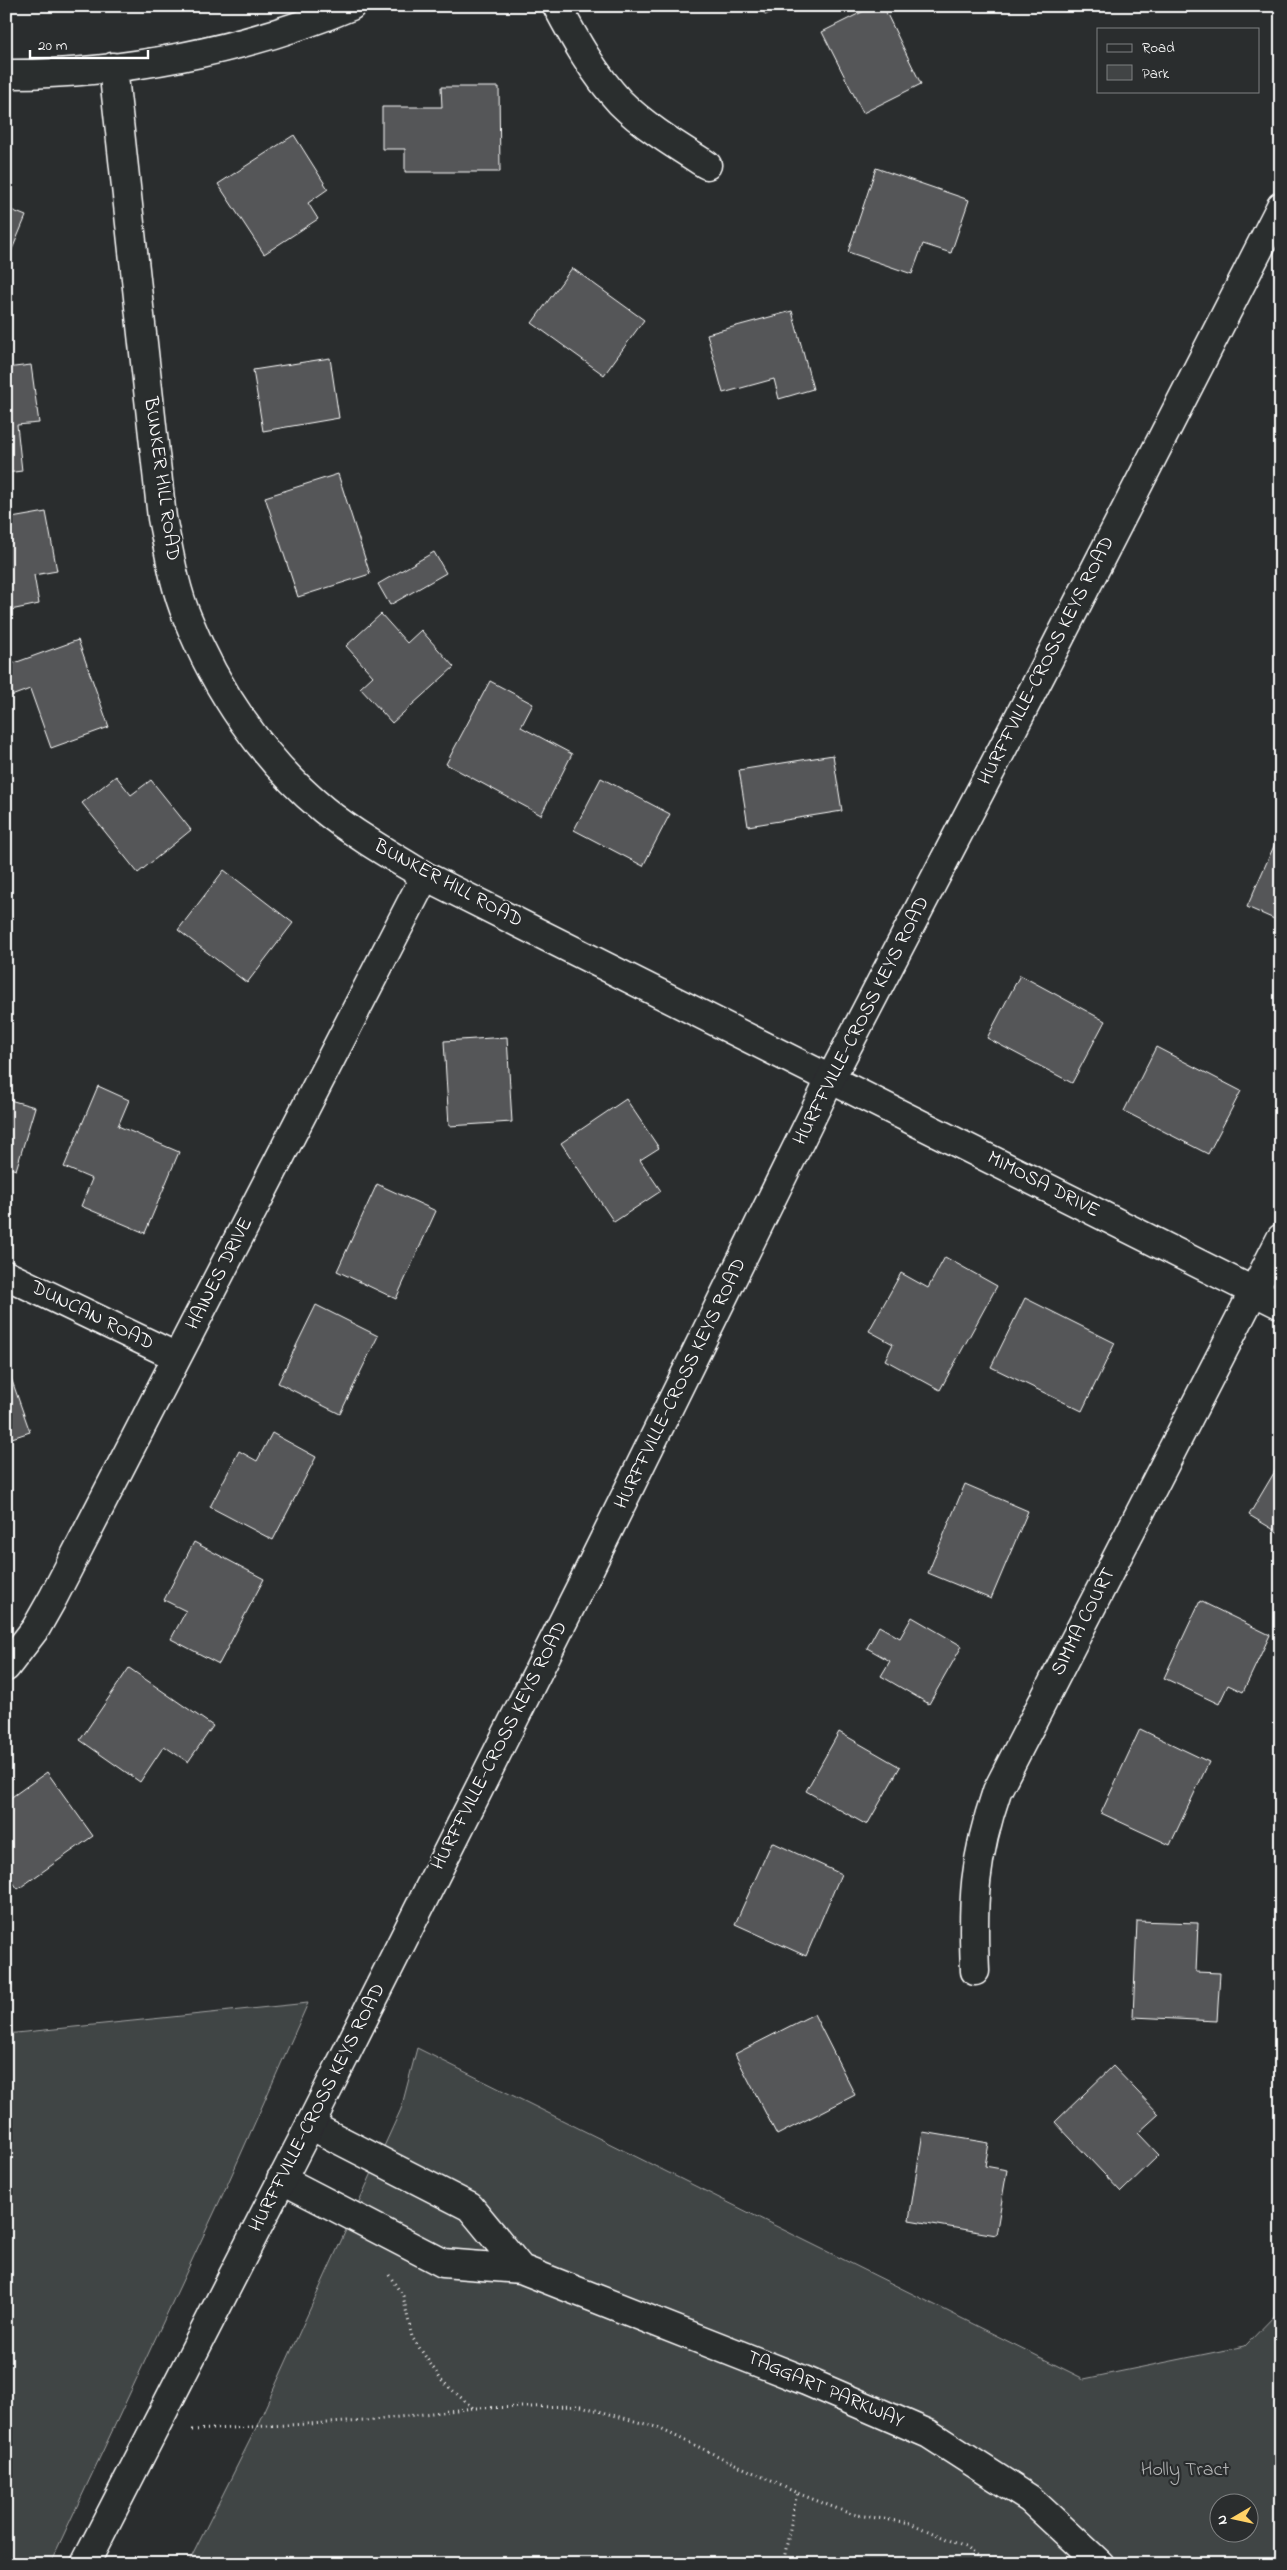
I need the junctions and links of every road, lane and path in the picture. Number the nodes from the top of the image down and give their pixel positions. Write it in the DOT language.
graph roads {
  1 [pos="351,6"];
  2 [pos="558,6"];
  3 [pos="113,67"];
  4 [pos="6,74"];
  5 [pos="707,165"];
  6 [pos="1281,206"];
  7 [pos="425,876"];
  8 [pos="831,1078"];
  9 [pos="1281,1238"];
  10 [pos="6,1274"];
  11 [pos="1254,1291"];
  12 [pos="1281,1305"];
  13 [pos="177,1357"];
  14 [pos="6,1667"];
  15 [pos="976,1971"];
  16 [pos="310,2125"];
  17 [pos="281,2179"];
  18 [pos="384,2268"];
  19 [pos="521,2269"];
  20 [pos="474,2408"];
  21 [pos="152,2431"];
  22 [pos="797,2493"];
  23 [pos="85,2564"];
  24 [pos="783,2564"];
  25 [pos="986,2564"];
  26 [pos="1100,2564"];
  1 -- 3 [label="street"];
  2 -- 5 [label="street"];
  3 -- 4 [label="street"];
  3 -- 7 [label="street, BUNKER HILL ROAD"];
  6 -- 8 [label="street, HURFFVILLE-CROSS KEYS ROAD"];
  7 -- 8 [label="street, BUNKER HILL ROAD"];
  7 -- 13 [label="street, HAINES DRIVE"];
  8 -- 11 [label="street, MIMOSA DRIVE"];
  8 -- 16 [label="street, HURFFVILLE-CROSS KEYS ROAD"];
  9 -- 11 [label="street"];
  10 -- 13 [label="street, DUNCAN ROAD"];
  11 -- 12 [label="street, MIMOSA DRIVE"];
  11 -- 15 [label="street, SIMMA COURT"];
  13 -- 14 [label="street, HAINES DRIVE"];
  16 -- 17 [label="street, HURFFVILLE-CROSS KEYS ROAD"];
  16 -- 19 [label="street, TAGGART PARKWAY"];
  17 -- 19 [label="street, TAGGART PARKWAY"];
  17 -- 21 [label="street, HURFFVILLE-CROSS KEYS ROAD"];
  18 -- 20 [label="path"];
  19 -- 26 [label="street, TAGGART PARKWAY"];
  20 -- 21 [label="path"];
  20 -- 22 [label="path"];
  21 -- 23 [label="street, HURFFVILLE-CROSS KEYS ROAD"];
  22 -- 24 [label="path"];
  22 -- 25 [label="path"];
}
